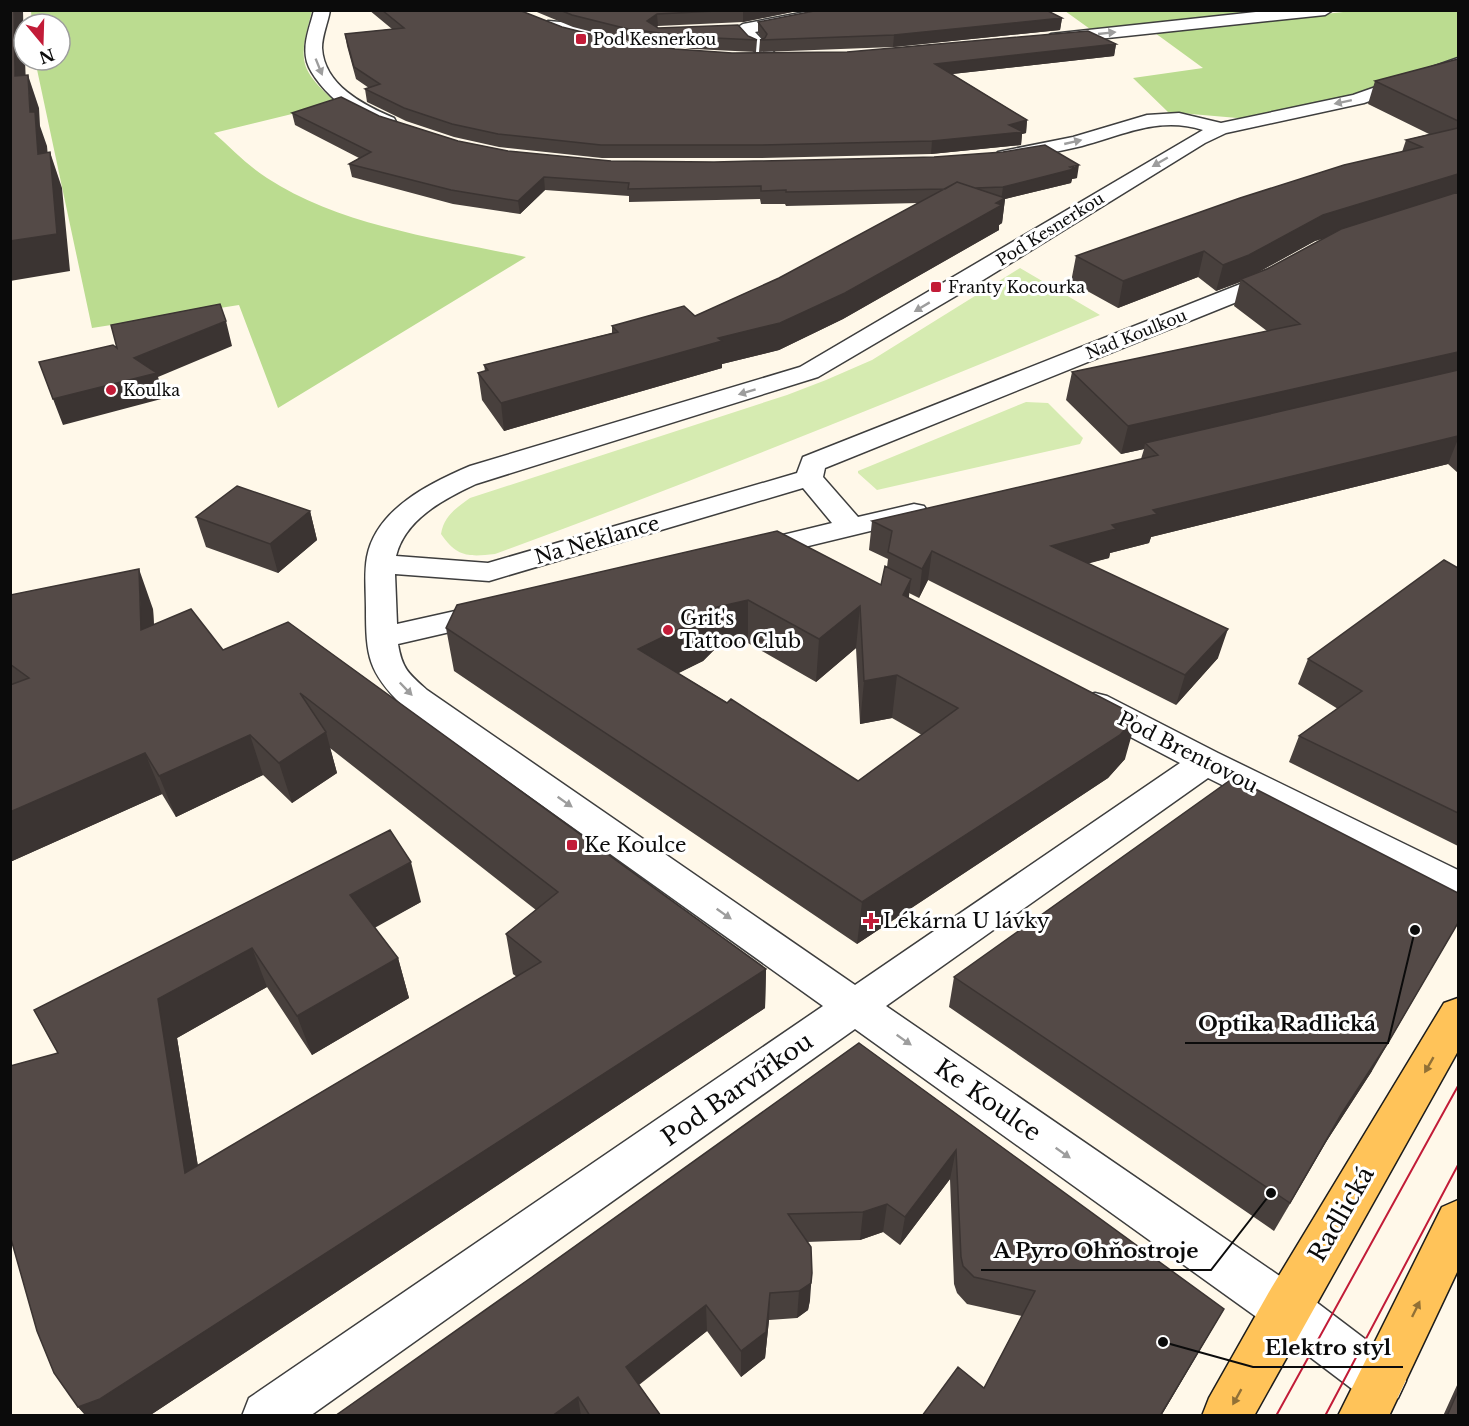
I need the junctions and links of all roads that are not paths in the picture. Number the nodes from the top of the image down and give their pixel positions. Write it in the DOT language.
graph roads {
  1 [pos="322,10"];
  2 [pos="844,10"];
  3 [pos="1325,10"];
  4 [pos="530,19"];
  5 [pos="548,26"];
  6 [pos="743,29"];
  7 [pos="726,31"];
  8 [pos="640,33"];
  9 [pos="1029,41"];
  10 [pos="627,46"];
  11 [pos="751,58"];
  12 [pos="1458,63"];
  13 [pos="404,129"];
  14 [pos="1220,129"];
  15 [pos="987,158"];
  16 [pos="1300,261"];
  17 [pos="811,471"];
  18 [pos="933,508"];
  19 [pos="851,527"];
  20 [pos="722,558"];
  21 [pos="832,560"];
  22 [pos="381,564"];
  23 [pos="516,607"];
  24 [pos="381,638"];
  25 [pos="1071,692"];
  26 [pos="1206,762"];
  27 [pos="1458,886"];
  28 [pos="856,1006"];
  29 [pos="1458,1015"];
  30 [pos="1458,1222"];
  31 [pos="1286,1309"];
  32 [pos="1372,1398"];
  33 [pos="267,1416"];
  34 [pos="1227,1416"];
  1 -- 13 [label="street, one-way"];
  2 -- 6 [label="street"];
  9 -- 3 [label="street, one-way"];
  4 -- 5 [label="street"];
  5 -- 8 [label="street"];
  5 -- 10 [label="street"];
  6 -- 7 [label="street"];
  6 -- 11 [label="street"];
  12 -- 14 [label="street, Pod Kesnerkou, one-way"];
  15 -- 14 [label="street, one-way"];
  14 -- 22 [label="street, Pod Kesnerkou, one-way"];
  16 -- 17 [label="street, Nad Koulkou"];
  17 -- 19 [label="street"];
  17 -- 22 [label="street, Na Neklance"];
  18 -- 19 [label="street"];
  19 -- 20 [label="street"];
  19 -- 21 [label="street"];
  22 -- 24 [label="street, Pod Kesnerkou"];
  23 -- 24 [label="street"];
  24 -- 28 [label="street, Ke Koulce, one-way"];
  25 -- 26 [label="street, Pod Brentovou"];
  26 -- 27 [label="street, Pod Brentovou"];
  26 -- 28 [label="street, Pod Barvířkou"];
  28 -- 31 [label="street, Ke Koulce, one-way"];
  28 -- 33 [label="street, Pod Barvířkou"];
  29 -- 31 [label="main road, Radlická, one-way"];
  32 -- 30 [label="main road, one-way"];
  31 -- 32 [label="street, Ke Koulce"];
  31 -- 34 [label="main road, Radlická, one-way"];
}
